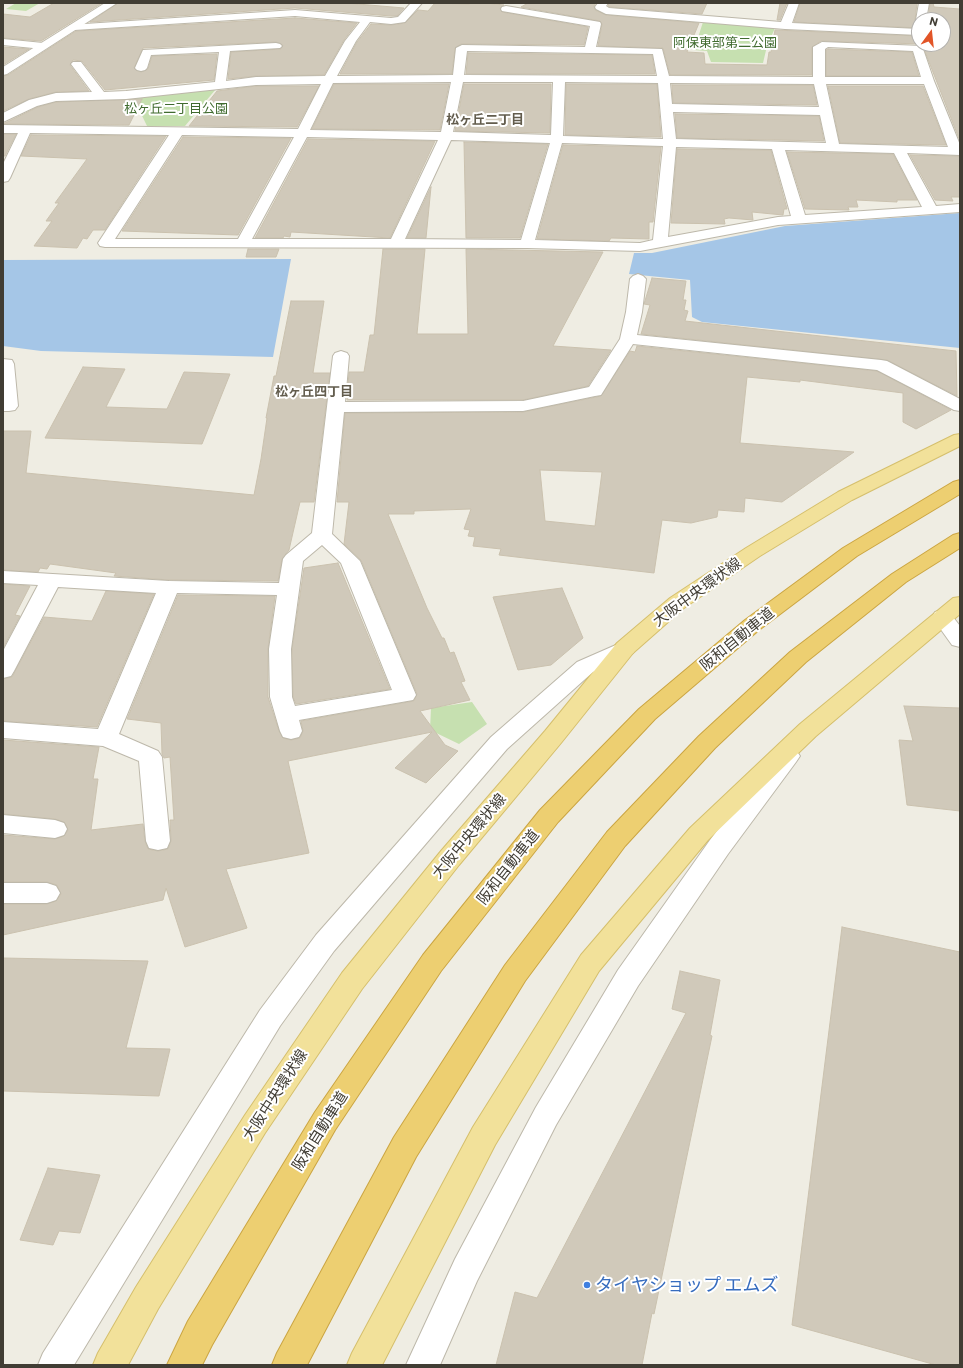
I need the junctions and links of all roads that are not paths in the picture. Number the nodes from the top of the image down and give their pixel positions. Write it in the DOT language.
graph roads {
  1 [pos="112,3"];
  2 [pos="416,3"];
  3 [pos="603,3"];
  4 [pos="794,3"];
  5 [pos="223,7"];
  6 [pos="506,9"];
  7 [pos="207,18"];
  8 [pos="367,19"];
  9 [pos="785,26"];
  10 [pos="74,27"];
  11 [pos="911,32"];
  12 [pos="3,42"];
  13 [pos="43,46"];
  14 [pos="276,46"];
  15 [pos="225,48"];
  16 [pos="590,50"];
  17 [pos="77,64"];
  18 [pos="141,68"];
  19 [pos="3,72"];
  20 [pos="458,78"];
  21 [pos="559,78"];
  22 [pos="664,79"];
  23 [pos="819,79"];
  24 [pos="329,80"];
  25 [pos="928,81"];
  26 [pos="220,85"];
  27 [pos="101,96"];
  28 [pos="667,108"];
  29 [pos="826,111"];
  30 [pos="3,118"];
  31 [pos="3,129"];
  32 [pos="26,129"];
  33 [pos="178,130"];
  34 [pos="302,134"];
  35 [pos="446,136"];
  36 [pos="557,139"];
  37 [pos="670,142"];
  38 [pos="778,145"];
  39 [pos="833,147"];
  40 [pos="898,149"];
  41 [pos="958,151"];
  42 [pos="3,178"];
  43 [pos="960,208"];
  44 [pos="931,210"];
  45 [pos="799,220"];
  46 [pos="243,243"];
  47 [pos="396,243"];
  48 [pos="527,244"];
  49 [pos="660,244"];
  50 [pos="638,279"];
  51 [pos="628,339"];
  52 [pos="341,356"];
  53 [pos="3,364"];
  54 [pos="3,406"];
  55 [pos="960,406"];
  56 [pos="336,407"];
  57 [pos="960,439"];
  58 [pos="960,486"];
  59 [pos="322,535"];
  60 [pos="960,539"];
  61 [pos="3,577"];
  62 [pos="51,580"];
  63 [pos="169,587"];
  64 [pos="288,589"];
  65 [pos="951,610"];
  66 [pos="960,640"];
  67 [pos="625,648"];
  68 [pos="3,671"];
  69 [pos="3,730"];
  70 [pos="808,730"];
  71 [pos="106,738"];
  72 [pos="3,824"];
  73 [pos="55,829"];
  74 [pos="158,840"];
  75 [pos="3,893"];
  76 [pos="47,893"];
  77 [pos="366,1360"];
  78 [pos="55,1365"];
  79 [pos="110,1365"];
  80 [pos="184,1365"];
  81 [pos="289,1365"];
  82 [pos="423,1365"];
  1 -- 10 [label="street"];
  2 -- 8 [label="street"];
  3 -- 9 [label="street"];
  4 -- 9 [label="street"];
  5 -- 7 [label="street"];
  6 -- 16 [label="street"];
  7 -- 8 [label="street"];
  7 -- 10 [label="street"];
  8 -- 24 [label="street"];
  9 -- 11 [label="street"];
  10 -- 13 [label="street"];
  12 -- 13 [label="street"];
  13 -- 19 [label="street"];
  14 -- 15 [label="street"];
  15 -- 18 [label="street"];
  15 -- 26 [label="street"];
  16 -- 20 [label="street"];
  16 -- 22 [label="street"];
  17 -- 27 [label="street"];
  20 -- 21 [label="street"];
  20 -- 24 [label="street"];
  20 -- 35 [label="street"];
  21 -- 22 [label="street"];
  21 -- 36 [label="street"];
  22 -- 23 [label="street"];
  22 -- 28 [label="street"];
  23 -- 25 [label="street"];
  23 -- 25 [label="street"];
  23 -- 29 [label="street"];
  24 -- 26 [label="street"];
  24 -- 34 [label="street"];
  25 -- 41 [label="street"];
  26 -- 27 [label="street"];
  27 -- 30 [label="street"];
  28 -- 29 [label="street"];
  28 -- 37 [label="street"];
  29 -- 39 [label="street"];
  31 -- 32 [label="street"];
  32 -- 33 [label="street"];
  32 -- 42 [label="street"];
  33 -- 34 [label="street"];
  33 -- 46 [label="street"];
  34 -- 35 [label="street"];
  34 -- 46 [label="street"];
  35 -- 36 [label="street"];
  35 -- 47 [label="street"];
  36 -- 37 [label="street"];
  36 -- 48 [label="street"];
  37 -- 38 [label="street"];
  37 -- 49 [label="street"];
  38 -- 39 [label="street"];
  38 -- 45 [label="street"];
  39 -- 40 [label="street"];
  40 -- 41 [label="street"];
  40 -- 44 [label="street"];
  43 -- 44 [label="street"];
  44 -- 45 [label="street"];
  45 -- 49 [label="street"];
  46 -- 47 [label="street"];
  47 -- 48 [label="street"];
  48 -- 49 [label="street"];
  50 -- 51 [label="street"];
  51 -- 55 [label="street"];
  51 -- 56 [label="street"];
  52 -- 56 [label="street"];
  53 -- 54 [label="street"];
  56 -- 59 [label="street"];
  57 -- 67 [label="main road, 大阪中央環状線"];
  58 -- 80 [label="highway, 阪和自動車道"];
  59 -- 64 [label="street"];
  59 -- 64 [label="street"];
  60 -- 81 [label="highway"];
  61 -- 62 [label="street"];
  62 -- 63 [label="street"];
  62 -- 68 [label="street"];
  63 -- 64 [label="street"];
  63 -- 71 [label="street"];
  65 -- 66 [label="street"];
  65 -- 70 [label="main road"];
  67 -- 78 [label="street"];
  67 -- 79 [label="main road, 大阪中央環状線"];
  69 -- 71 [label="street"];
  70 -- 77 [label="main road"];
  70 -- 82 [label="street"];
  71 -- 74 [label="street"];
  72 -- 73 [label="street"];
  75 -- 76 [label="street"];
}
